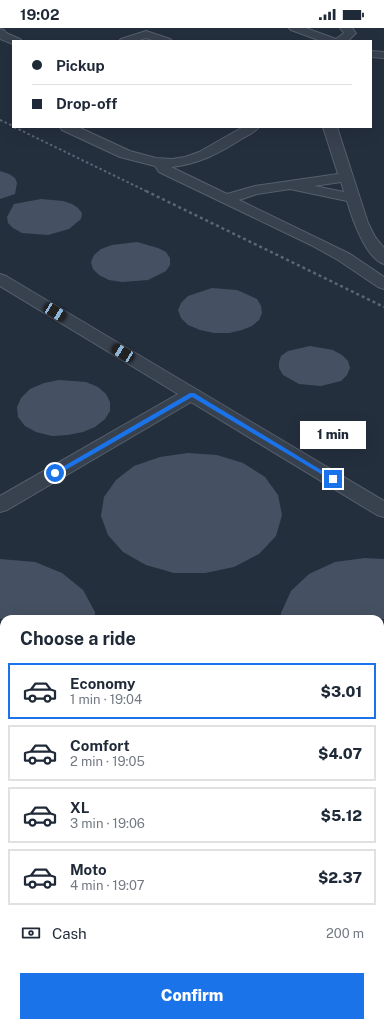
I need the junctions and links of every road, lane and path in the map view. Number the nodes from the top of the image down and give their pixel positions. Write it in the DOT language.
graph roads {
  1 [pos="295,28"];
  2 [pos="346,28"];
  3 [pos="0,32"];
  4 [pos="13,40"];
  5 [pos="128,40"];
  6 [pos="163,40"];
  7 [pos="329,40"];
  8 [pos="342,40"];
  9 [pos="69,128"];
  10 [pos="250,128"];
  11 [pos="330,128"];
  12 [pos="159,162"];
  13 [pos="346,177"];
  14 [pos="290,185"];
  15 [pos="353,198"];
  16 [pos="226,199"];
  17 [pos="384,259"];
  18 [pos="0,279"];
  19 [pos="384,284"];
  20 [pos="192,394"];
  21 [pos="0,505"];
  22 [pos="384,510"];
  1 -- 7 [label="lane"];
  2 -- 8 [label="lane"];
  3 -- 4 [label="lane"];
  5 -- 6 [label="lane"];
  9 -- 12 [label="lane"];
  10 -- 12 [label="lane"];
  11 -- 13 [label="lane"];
  12 -- 16 [label="lane"];
  13 -- 14 [label="lane"];
  13 -- 15 [label="lane"];
  14 -- 15 [label="lane"];
  14 -- 16 [label="lane"];
  15 -- 17 [label="lane"];
  16 -- 19 [label="lane"];
  18 -- 20 [label="lane"];
  20 -- 21 [label="lane"];
  20 -- 22 [label="lane"];
}
